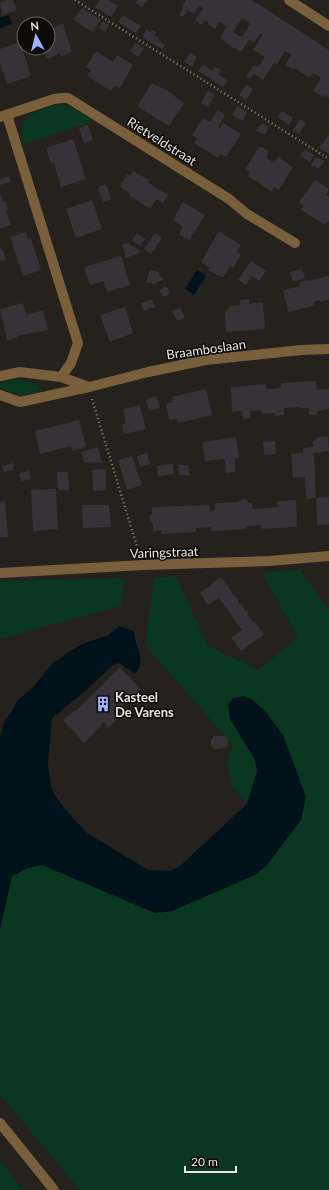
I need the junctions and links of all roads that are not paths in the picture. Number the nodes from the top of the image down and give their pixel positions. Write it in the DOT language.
graph roads {
  1 [pos="289,0"];
  2 [pos="329,26"];
  3 [pos="4,116"];
  4 [pos="295,243"];
  5 [pos="329,349"];
  6 [pos="0,376"];
  7 [pos="61,377"];
  8 [pos="89,387"];
  9 [pos="0,395"];
  10 [pos="329,556"];
  11 [pos="0,573"];
  12 [pos="0,1123"];
  13 [pos="54,1190"];
  1 -- 2 [label="street"];
  3 -- 4 [label="street, Rietveldstraat"];
  3 -- 7 [label="street, Rietveldstraat"];
  5 -- 8 [label="street, Braamboslaan"];
  6 -- 7 [label="street"];
  7 -- 8 [label="street"];
  8 -- 9 [label="street, Braamboslaan"];
  10 -- 11 [label="street, Varingstraat"];
  12 -- 13 [label="street"];
}
